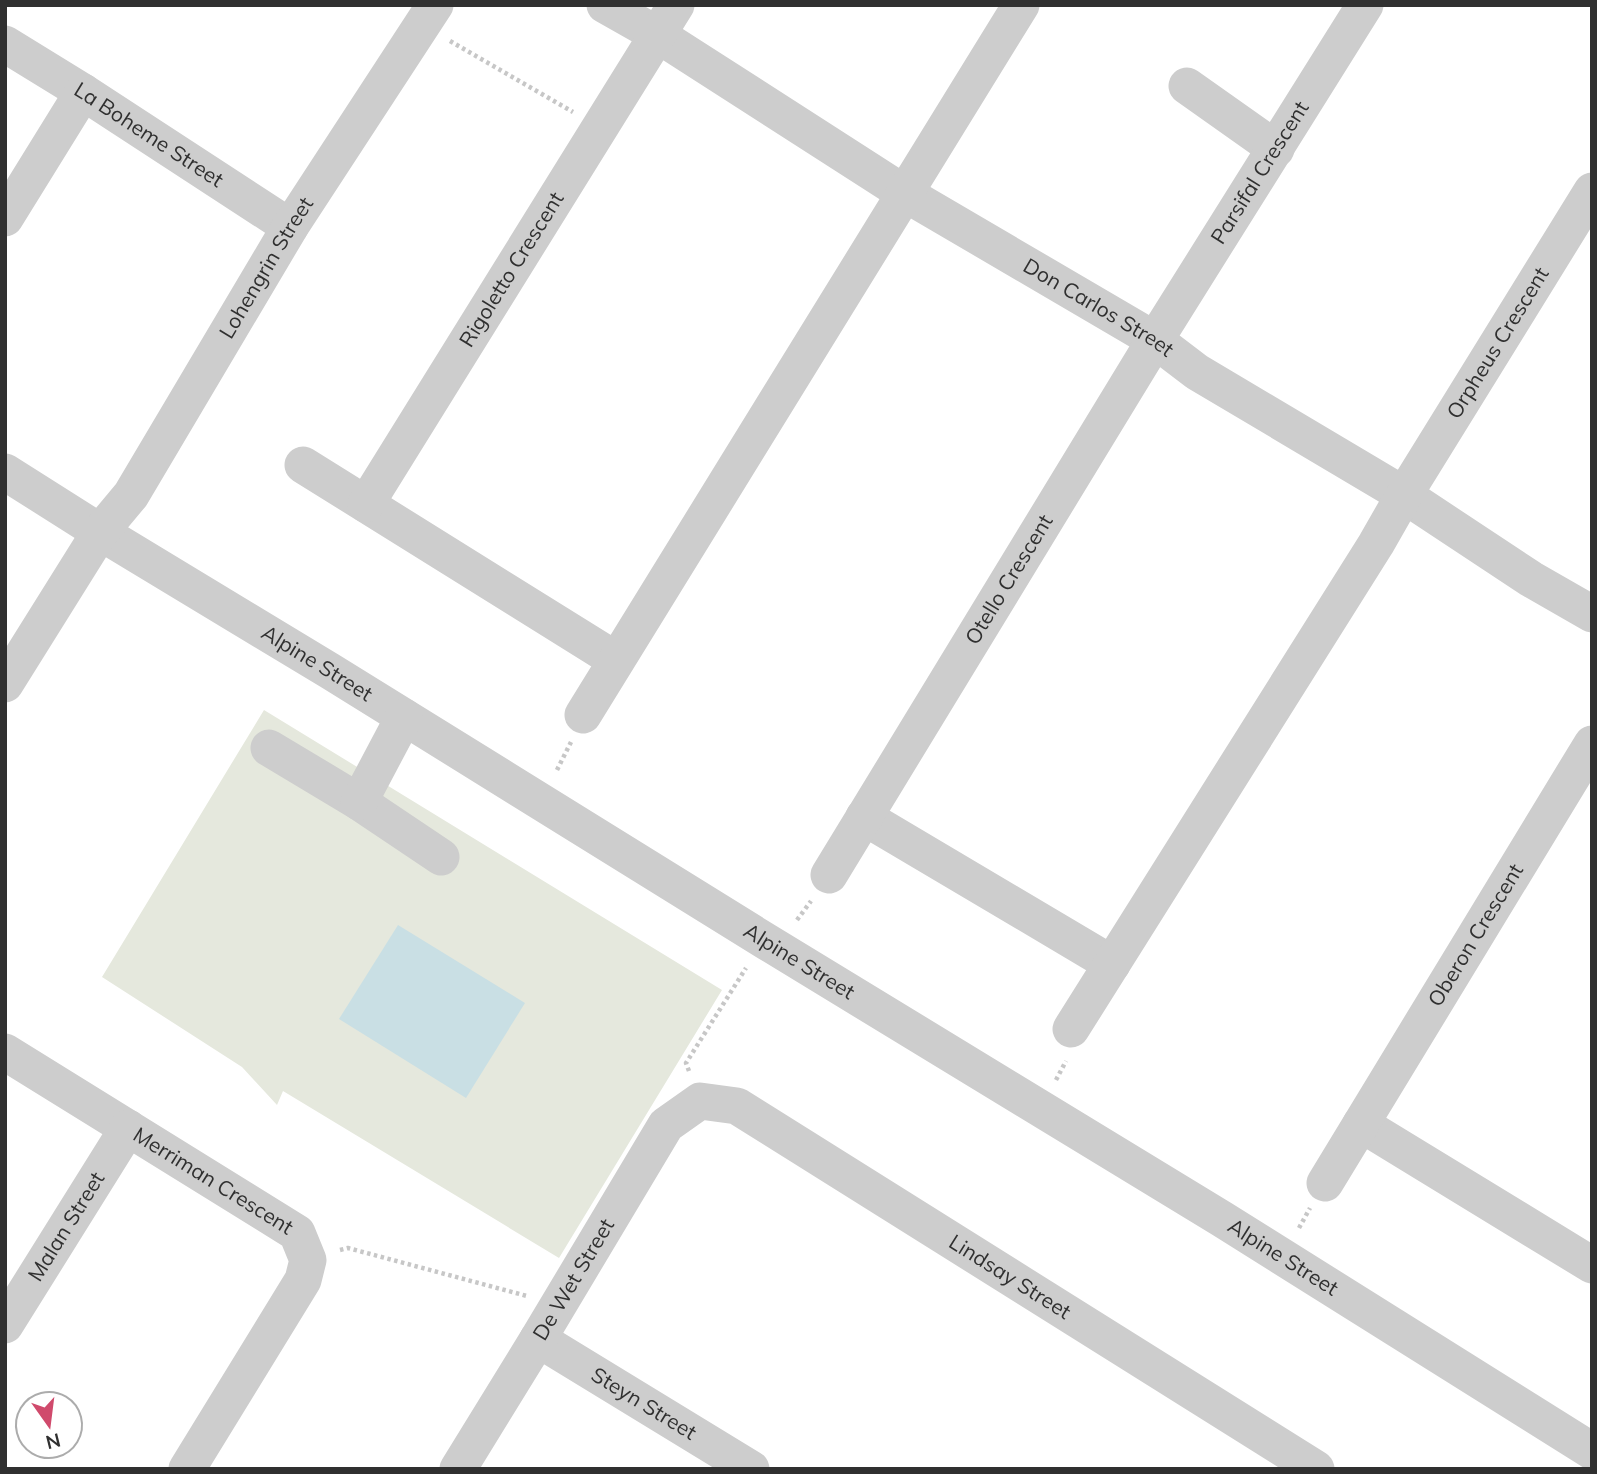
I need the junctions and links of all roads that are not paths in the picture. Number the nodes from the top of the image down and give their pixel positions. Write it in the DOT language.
graph roads {
  1 [pos="605,5"];
  2 [pos="1021,5"];
  3 [pos="1365,5"];
  4 [pos="667,20"];
  5 [pos="441,22"];
  6 [pos="5,44"];
  7 [pos="1187,86"];
  8 [pos="83,92"];
  9 [pos="1276,149"];
  10 [pos="1592,191"];
  11 [pos="904,193"];
  12 [pos="5,218"];
  13 [pos="290,227"];
  14 [pos="1156,340"];
  15 [pos="303,465"];
  16 [pos="5,472"];
  17 [pos="1404,495"];
  18 [pos="366,504"];
  19 [pos="100,532"];
  20 [pos="1592,614"];
  21 [pos="616,660"];
  22 [pos="5,684"];
  23 [pos="404,717"];
  24 [pos="579,726"];
  25 [pos="1592,744"];
  26 [pos="269,748"];
  27 [pos="359,802"];
  28 [pos="864,817"];
  29 [pos="441,857"];
  30 [pos="829,874"];
  31 [pos="1112,964"];
  32 [pos="1071,1029"];
  33 [pos="5,1052"];
  34 [pos="700,1101"];
  35 [pos="1361,1124"];
  36 [pos="128,1128"];
  37 [pos="1325,1184"];
  38 [pos="1592,1265"];
  39 [pos="6,1324"];
  40 [pos="538,1339"];
  41 [pos="1592,1451"];
  42 [pos="187,1469"];
  43 [pos="458,1469"];
  44 [pos="751,1469"];
  45 [pos="1316,1469"];
  1 -- 4 [label="street, Don Carlos Street"];
  2 -- 11 [label="street"];
  3 -- 9 [label="street, Parsifal Crescent"];
  4 -- 11 [label="street, Don Carlos Street"];
  4 -- 18 [label="street, Rigoletto Crescent"];
  5 -- 13 [label="street, Lohengrin Street"];
  6 -- 8 [label="street, La Boheme Street"];
  7 -- 9 [label="street"];
  8 -- 12 [label="street"];
  8 -- 13 [label="street, La Boheme Street"];
  9 -- 14 [label="street, Parsifal Crescent"];
  10 -- 17 [label="street, Orpheus Crescent"];
  11 -- 14 [label="street, Don Carlos Street"];
  11 -- 21 [label="street"];
  13 -- 19 [label="street, Lohengrin Street"];
  14 -- 17 [label="street, Don Carlos Street"];
  14 -- 28 [label="street, Otello Crescent"];
  15 -- 18 [label="street"];
  16 -- 19 [label="street, Alpine Street"];
  17 -- 20 [label="street, Don Carlos Street"];
  17 -- 31 [label="street"];
  18 -- 21 [label="street"];
  19 -- 22 [label="street, Lohengrin Street"];
  19 -- 23 [label="street, Alpine Street"];
  21 -- 24 [label="street"];
  23 -- 27 [label="street"];
  23 -- 41 [label="street, Alpine Street"];
  25 -- 35 [label="street, Oberon Crescent"];
  26 -- 27 [label="street"];
  27 -- 29 [label="street"];
  28 -- 30 [label="street, Otello Crescent"];
  28 -- 31 [label="street"];
  31 -- 32 [label="street"];
  33 -- 36 [label="street, Merriman Crescent"];
  34 -- 40 [label="street, De Wet Street"];
  34 -- 45 [label="street, Lindsay Street"];
  35 -- 37 [label="street, Oberon Crescent"];
  35 -- 38 [label="street"];
  36 -- 39 [label="street, Malan Street"];
  36 -- 42 [label="street, Merriman Crescent"];
  40 -- 43 [label="street, De Wet Street"];
  40 -- 44 [label="street, Steyn Street"];
}
